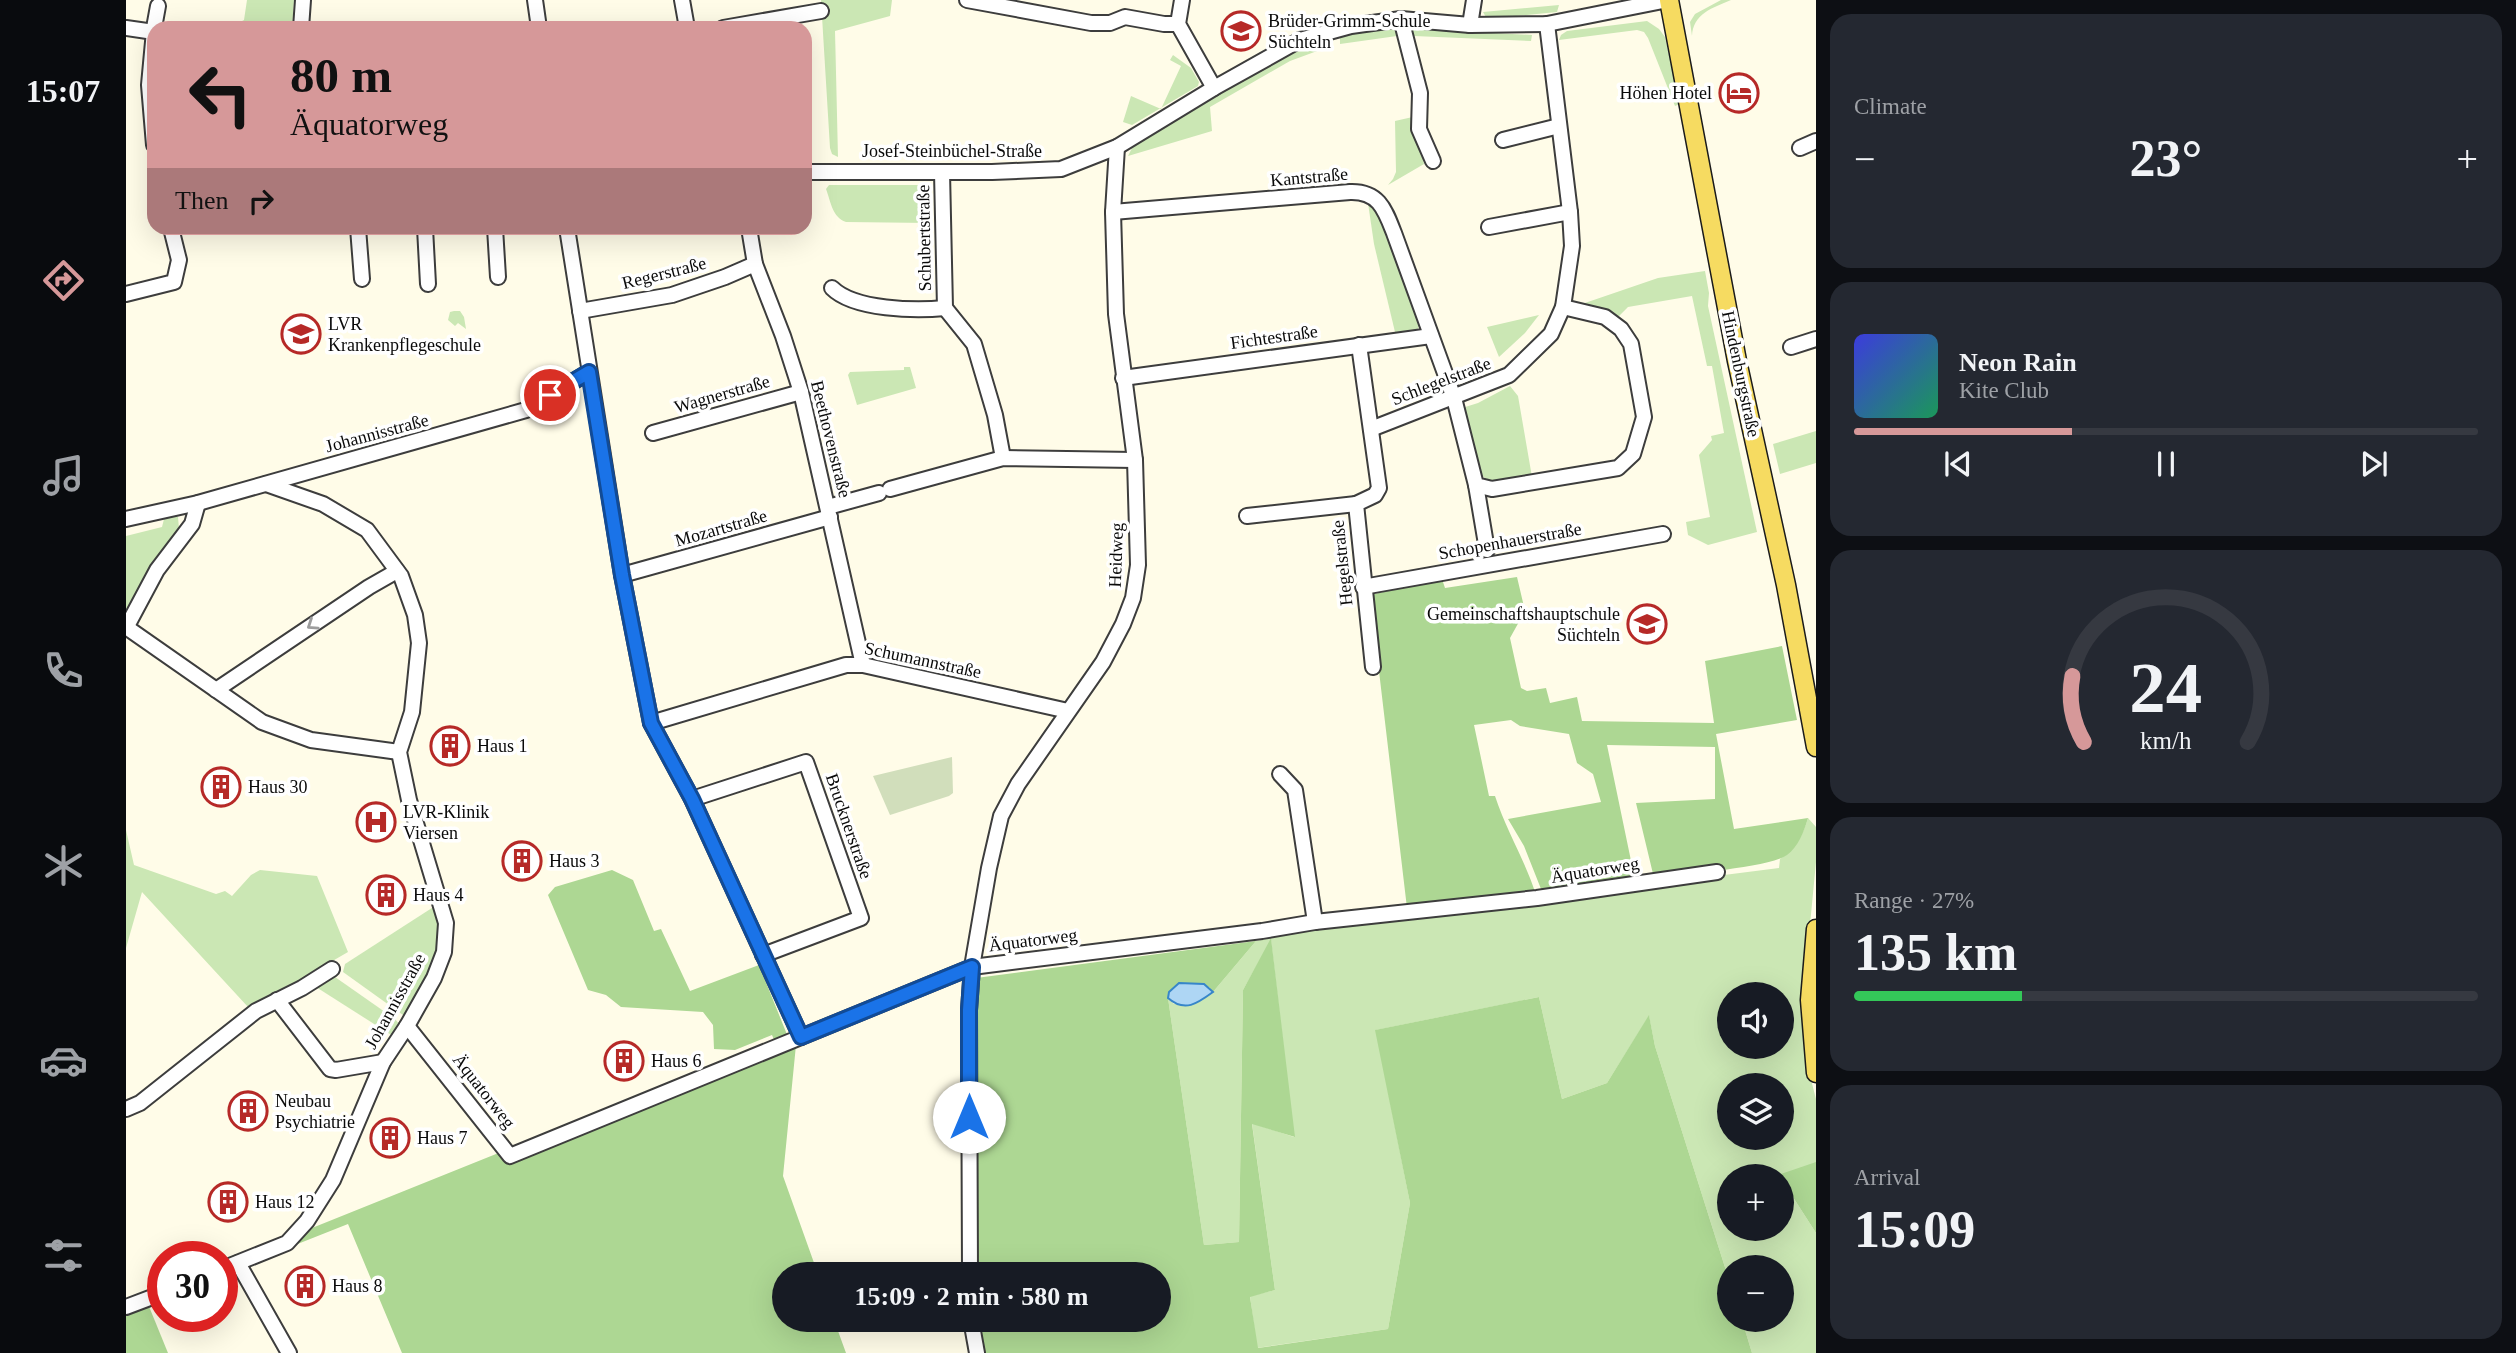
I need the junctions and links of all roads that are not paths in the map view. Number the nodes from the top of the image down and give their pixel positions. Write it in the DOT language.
graph roads {
  1 [pos="303,0"];
  2 [pos="535,0"];
  3 [pos="682,0"];
  4 [pos="967,0"];
  5 [pos="1182,0"];
  6 [pos="1474,0"];
  7 [pos="1669,0"];
  8 [pos="158,6"];
  9 [pos="821,11"];
  10 [pos="1401,19"];
  11 [pos="156,21"];
  12 [pos="302,21"];
  13 [pos="538,21"];
  14 [pos="686,21"];
  15 [pos="763,21"];
  16 [pos="1178,24"];
  17 [pos="1547,24"];
  18 [pos="1470,25"];
  19 [pos="126,28"];
  20 [pos="147,30"];
  21 [pos="1214,88"];
  22 [pos="1559,126"];
  23 [pos="1503,140"];
  24 [pos="1816,141"];
  25 [pos="1117,147"];
  26 [pos="1800,148"];
  27 [pos="1433,161"];
  28 [pos="812,172"];
  29 [pos="942,172"];
  30 [pos="1113,212"];
  31 [pos="1570,212"];
  32 [pos="1489,227"];
  33 [pos="173,235"];
  34 [pos="359,235"];
  35 [pos="425,235"];
  36 [pos="495,235"];
  37 [pos="568,235"];
  38 [pos="751,235"];
  39 [pos="755,264"];
  40 [pos="498,277"];
  41 [pos="362,279"];
  42 [pos="428,284"];
  43 [pos="832,288"];
  44 [pos="126,294"];
  45 [pos="1563,307"];
  46 [pos="945,308"];
  47 [pos="580,311"];
  48 [pos="1431,336"];
  49 [pos="1816,339"];
  50 [pos="1359,345"];
  51 [pos="1791,347"];
  52 [pos="589,372"];
  53 [pos="1124,378"];
  54 [pos="801,392"];
  55 [pos="1454,398"];
  56 [pos="1371,429"];
  57 [pos="653,433"];
  58 [pos="1003,458"];
  59 [pos="1135,460"];
  60 [pos="266,484"];
  61 [pos="1476,485"];
  62 [pos="198,503"];
  63 [pos="1356,504"];
  64 [pos="829,512"];
  65 [pos="1247,516"];
  66 [pos="126,519"];
  67 [pos="1663,534"];
  68 [pos="1487,550"];
  69 [pos="397,571"];
  70 [pos="622,575"];
  71 [pos="1363,587"];
  72 [pos="126,628"];
  73 [pos="863,665"];
  74 [pos="1373,667"];
  75 [pos="216,690"];
  76 [pos="1068,711"];
  77 [pos="651,723"];
  78 [pos="1816,747"];
  79 [pos="399,752"];
  80 [pos="1280,774"];
  81 [pos="692,799"];
  82 [pos="1717,872"];
  83 [pos="1315,922"];
  84 [pos="1816,929"];
  85 [pos="763,955"];
  86 [pos="972,967"];
  87 [pos="332,969"];
  88 [pos="277,1000"];
  89 [pos="407,1026"];
  90 [pos="801,1037"];
  91 [pos="383,1062"];
  92 [pos="1816,1073"];
  93 [pos="126,1110"];
  94 [pos="970,1262"];
  95 [pos="238,1263"];
  96 [pos="147,1299"];
  97 [pos="126,1307"];
  98 [pos="973,1332"];
  99 [pos="289,1353"];
  100 [pos="977,1353"];
  1 -- 12 [label="street"];
  2 -- 13 [label="street"];
  3 -- 14 [label="street"];
  4 -- 16 [label="street"];
  5 -- 16 [label="street"];
  6 -- 18 [label="street"];
  7 -- 17 [label="street, Josef-Steinbüchel-Straße"];
  7 -- 78 [label="main road, Hindenburgstraße"];
  8 -- 11 [label="street"];
  9 -- 15 [label="street"];
  10 -- 18 [label="street, Josef-Steinbüchel-Straße"];
  10 -- 21 [label="street, Josef-Steinbüchel-Straße"];
  10 -- 27 [label="street"];
  16 -- 21 [label="street"];
  17 -- 18 [label="street, Josef-Steinbüchel-Straße"];
  17 -- 22 [label="street, Schlegelstraße"];
  19 -- 20 [label="street"];
  21 -- 25 [label="street, Josef-Steinbüchel-Straße"];
  22 -- 23 [label="street"];
  22 -- 31 [label="street, Schlegelstraße"];
  24 -- 26 [label="street"];
  25 -- 29 [label="street, Josef-Steinbüchel-Straße"];
  25 -- 30 [label="street, Heidweg"];
  28 -- 29 [label="street, Josef-Steinbüchel-Straße"];
  29 -- 46 [label="street, Schubertstraße"];
  30 -- 48 [label="street, Kantstraße"];
  30 -- 53 [label="street, Heidweg"];
  31 -- 32 [label="street"];
  31 -- 45 [label="street, Schlegelstraße"];
  33 -- 44 [label="street"];
  34 -- 41 [label="street"];
  35 -- 42 [label="street"];
  36 -- 40 [label="street"];
  37 -- 47 [label="street"];
  38 -- 39 [label="street, Beethovenstraße"];
  39 -- 47 [label="street, Regerstraße"];
  39 -- 54 [label="street, Beethovenstraße"];
  43 -- 46 [label="street"];
  45 -- 55 [label="street, Schlegelstraße"];
  45 -- 61 [label="street"];
  46 -- 58 [label="street, Schubertstraße"];
  47 -- 52 [label="street"];
  48 -- 50 [label="street, Fichtestraße"];
  48 -- 55 [label="street, Kantstraße"];
  49 -- 51 [label="street"];
  50 -- 53 [label="street, Fichtestraße"];
  50 -- 56 [label="street, Hegelstraße"];
  52 -- 60 [label="street, Johannisstraße"];
  52 -- 70 [label="street"];
  53 -- 59 [label="street, Heidweg"];
  54 -- 57 [label="street, Wagnerstraße"];
  54 -- 64 [label="street, Beethovenstraße"];
  55 -- 56 [label="street, Schlegelstraße"];
  55 -- 61 [label="street, Kantstraße"];
  56 -- 63 [label="street, Hegelstraße"];
  58 -- 59 [label="street, Mozartstraße"];
  58 -- 64 [label="street, Mozartstraße"];
  59 -- 76 [label="street, Heidweg"];
  60 -- 62 [label="street, Johannisstraße"];
  60 -- 69 [label="street, Johannisstraße"];
  61 -- 68 [label="street, Kantstraße"];
  62 -- 66 [label="street, Johannisstraße"];
  62 -- 72 [label="street"];
  63 -- 65 [label="street"];
  63 -- 71 [label="street, Hegelstraße"];
  64 -- 70 [label="street, Mozartstraße"];
  64 -- 73 [label="street, Beethovenstraße"];
  67 -- 71 [label="street, Schopenhauerstraße"];
  69 -- 75 [label="street, one-way"];
  69 -- 79 [label="street, Johannisstraße"];
  70 -- 77 [label="street"];
  71 -- 74 [label="street, Hegelstraße"];
  72 -- 75 [label="street"];
  73 -- 76 [label="street, Schumannstraße"];
  73 -- 77 [label="street, Schumannstraße"];
  75 -- 79 [label="street"];
  76 -- 86 [label="street, Heidweg"];
  77 -- 81 [label="street"];
  79 -- 89 [label="street, Johannisstraße"];
  80 -- 83 [label="street"];
  81 -- 85 [label="street"];
  81 -- 85 [label="street, Brucknerstraße"];
  82 -- 83 [label="street, Äquatorweg"];
  83 -- 86 [label="street, Äquatorweg"];
  84 -- 92 [label="main road"];
  85 -- 90 [label="street"];
  86 -- 90 [label="street, Äquatorweg"];
  86 -- 94 [label="street, Heidweg"];
  87 -- 88 [label="street"];
  88 -- 91 [label="street"];
  88 -- 93 [label="street"];
  89 -- 90 [label="street, Äquatorweg"];
  89 -- 91 [label="street, Johannisstraße"];
  91 -- 95 [label="street, Johannisstraße"];
  95 -- 99 [label="street"];
  96 -- 97 [label="street"];
  98 -- 100 [label="street"];
}
